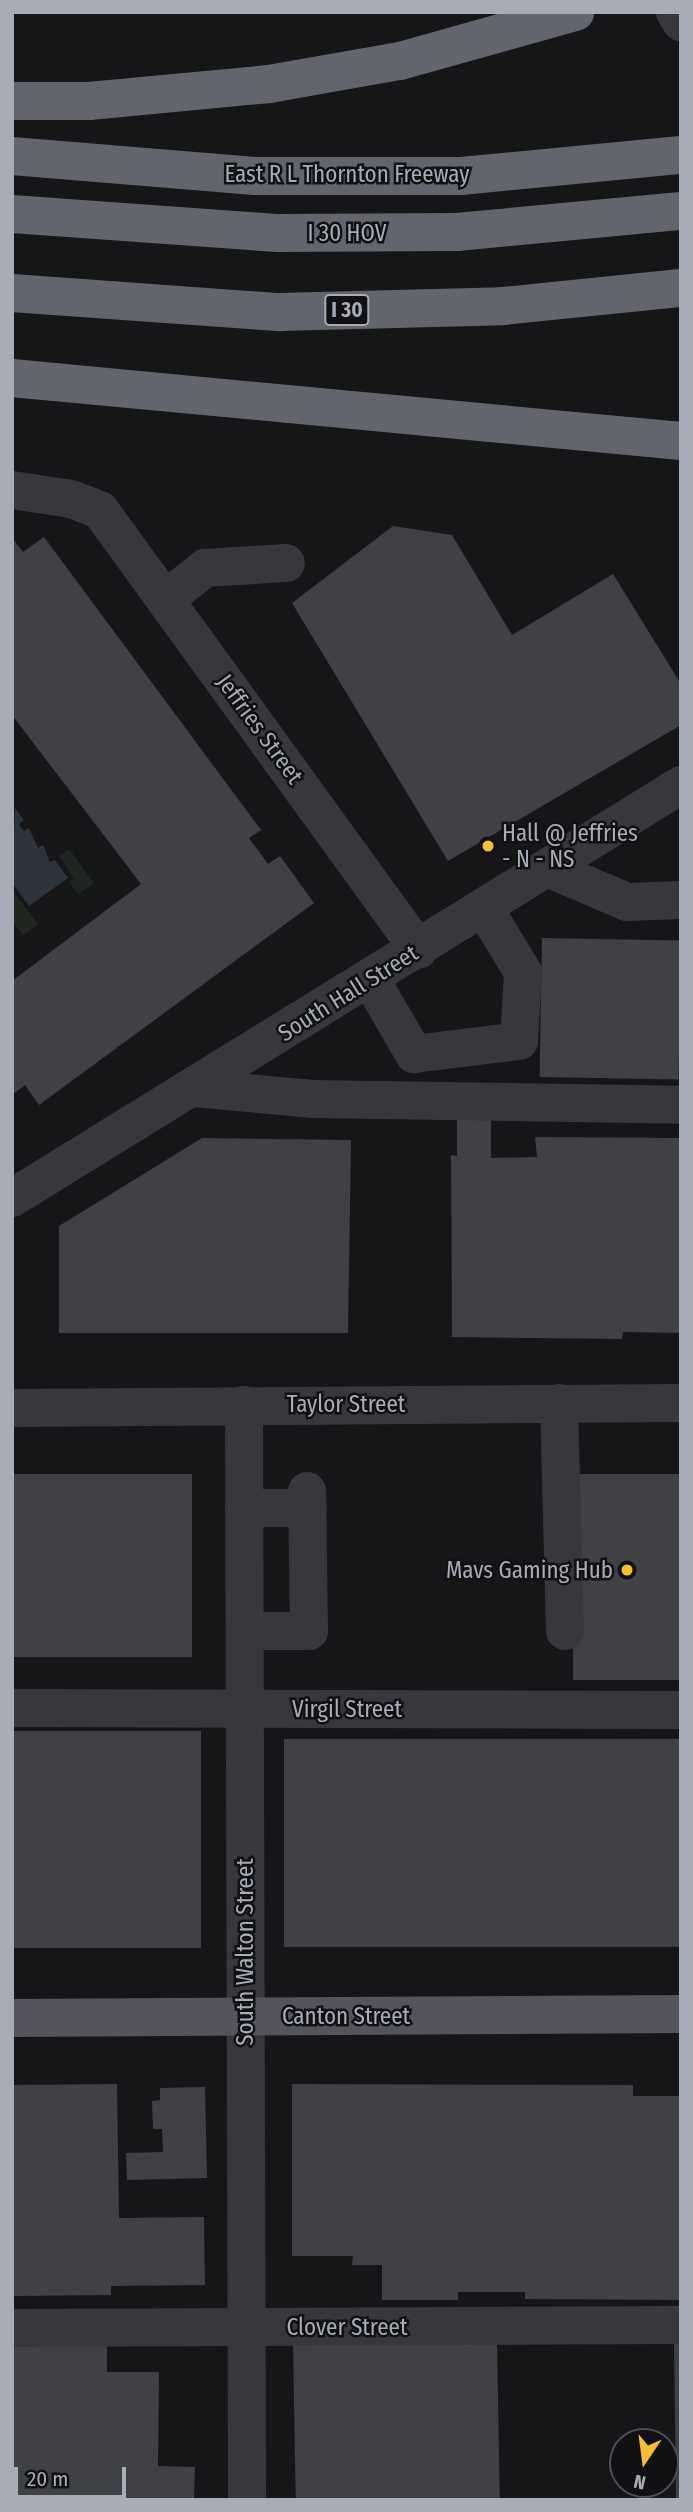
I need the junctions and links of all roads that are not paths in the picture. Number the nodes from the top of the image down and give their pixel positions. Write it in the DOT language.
graph roads {
  1 [pos="575,12"];
  2 [pos="675,12"];
  3 [pos="681,22"];
  4 [pos="12,101"];
  5 [pos="681,155"];
  6 [pos="12,156"];
  7 [pos="681,211"];
  8 [pos="12,214"];
  9 [pos="681,238"];
  10 [pos="12,239"];
  11 [pos="681,288"];
  12 [pos="12,293"];
  13 [pos="12,378"];
  14 [pos="681,441"];
  15 [pos="12,490"];
  16 [pos="286,564"];
  17 [pos="166,599"];
  18 [pos="681,785"];
  19 [pos="547,868"];
  20 [pos="681,900"];
  21 [pos="484,908"];
  22 [pos="419,950"];
  23 [pos="371,980"];
  24 [pos="194,1088"];
  25 [pos="681,1105"];
  26 [pos="12,1198"];
  27 [pos="681,1402"];
  28 [pos="559,1403"];
  29 [pos="244,1405"];
  30 [pos="12,1408"];
  31 [pos="244,1508"];
  32 [pos="245,1631"];
  33 [pos="565,1631"];
  34 [pos="12,1708"];
  35 [pos="244,1709"];
  36 [pos="681,1710"];
  37 [pos="681,2014"];
  38 [pos="245,2016"];
  39 [pos="12,2018"];
  40 [pos="681,2325"];
  41 [pos="245,2327"];
  42 [pos="12,2328"];
  43 [pos="247,2500"];
  1 -- 4 [label="highway"];
  2 -- 3 [label="street"];
  5 -- 6 [label="highway, East R L Thornton Freeway"];
  7 -- 8 [label="highway, I 30 HOV"];
  9 -- 10 [label="highway, I 30 HOV"];
  11 -- 12 [label="highway, I 30"];
  13 -- 14 [label="highway"];
  15 -- 17 [label="street, Jeffries Street"];
  16 -- 17 [label="street"];
  17 -- 22 [label="street, Jeffries Street"];
  18 -- 19 [label="street, South Hall Street"];
  19 -- 20 [label="street"];
  19 -- 21 [label="street, South Hall Street"];
  21 -- 22 [label="street, South Hall Street"];
  21 -- 23 [label="street"];
  22 -- 23 [label="street, South Hall Street"];
  23 -- 24 [label="street, South Hall Street"];
  24 -- 25 [label="street"];
  24 -- 26 [label="street, South Hall Street"];
  27 -- 28 [label="street, Taylor Street"];
  28 -- 29 [label="street, Taylor Street"];
  28 -- 33 [label="street"];
  29 -- 30 [label="street, Taylor Street"];
  29 -- 31 [label="street, South Walton Street"];
  31 -- 32 [label="street, South Walton Street"];
  31 -- 32 [label="street"];
  32 -- 35 [label="street, South Walton Street"];
  34 -- 35 [label="street, Virgil Street"];
  35 -- 36 [label="street, Virgil Street"];
  35 -- 38 [label="street, South Walton Street"];
  37 -- 38 [label="main road, Canton Street"];
  38 -- 39 [label="main road, Canton Street"];
  38 -- 41 [label="street, South Walton Street"];
  40 -- 41 [label="street, Clover Street"];
  41 -- 42 [label="street, Clover Street"];
  41 -- 43 [label="street, South Walton Street"];
}
